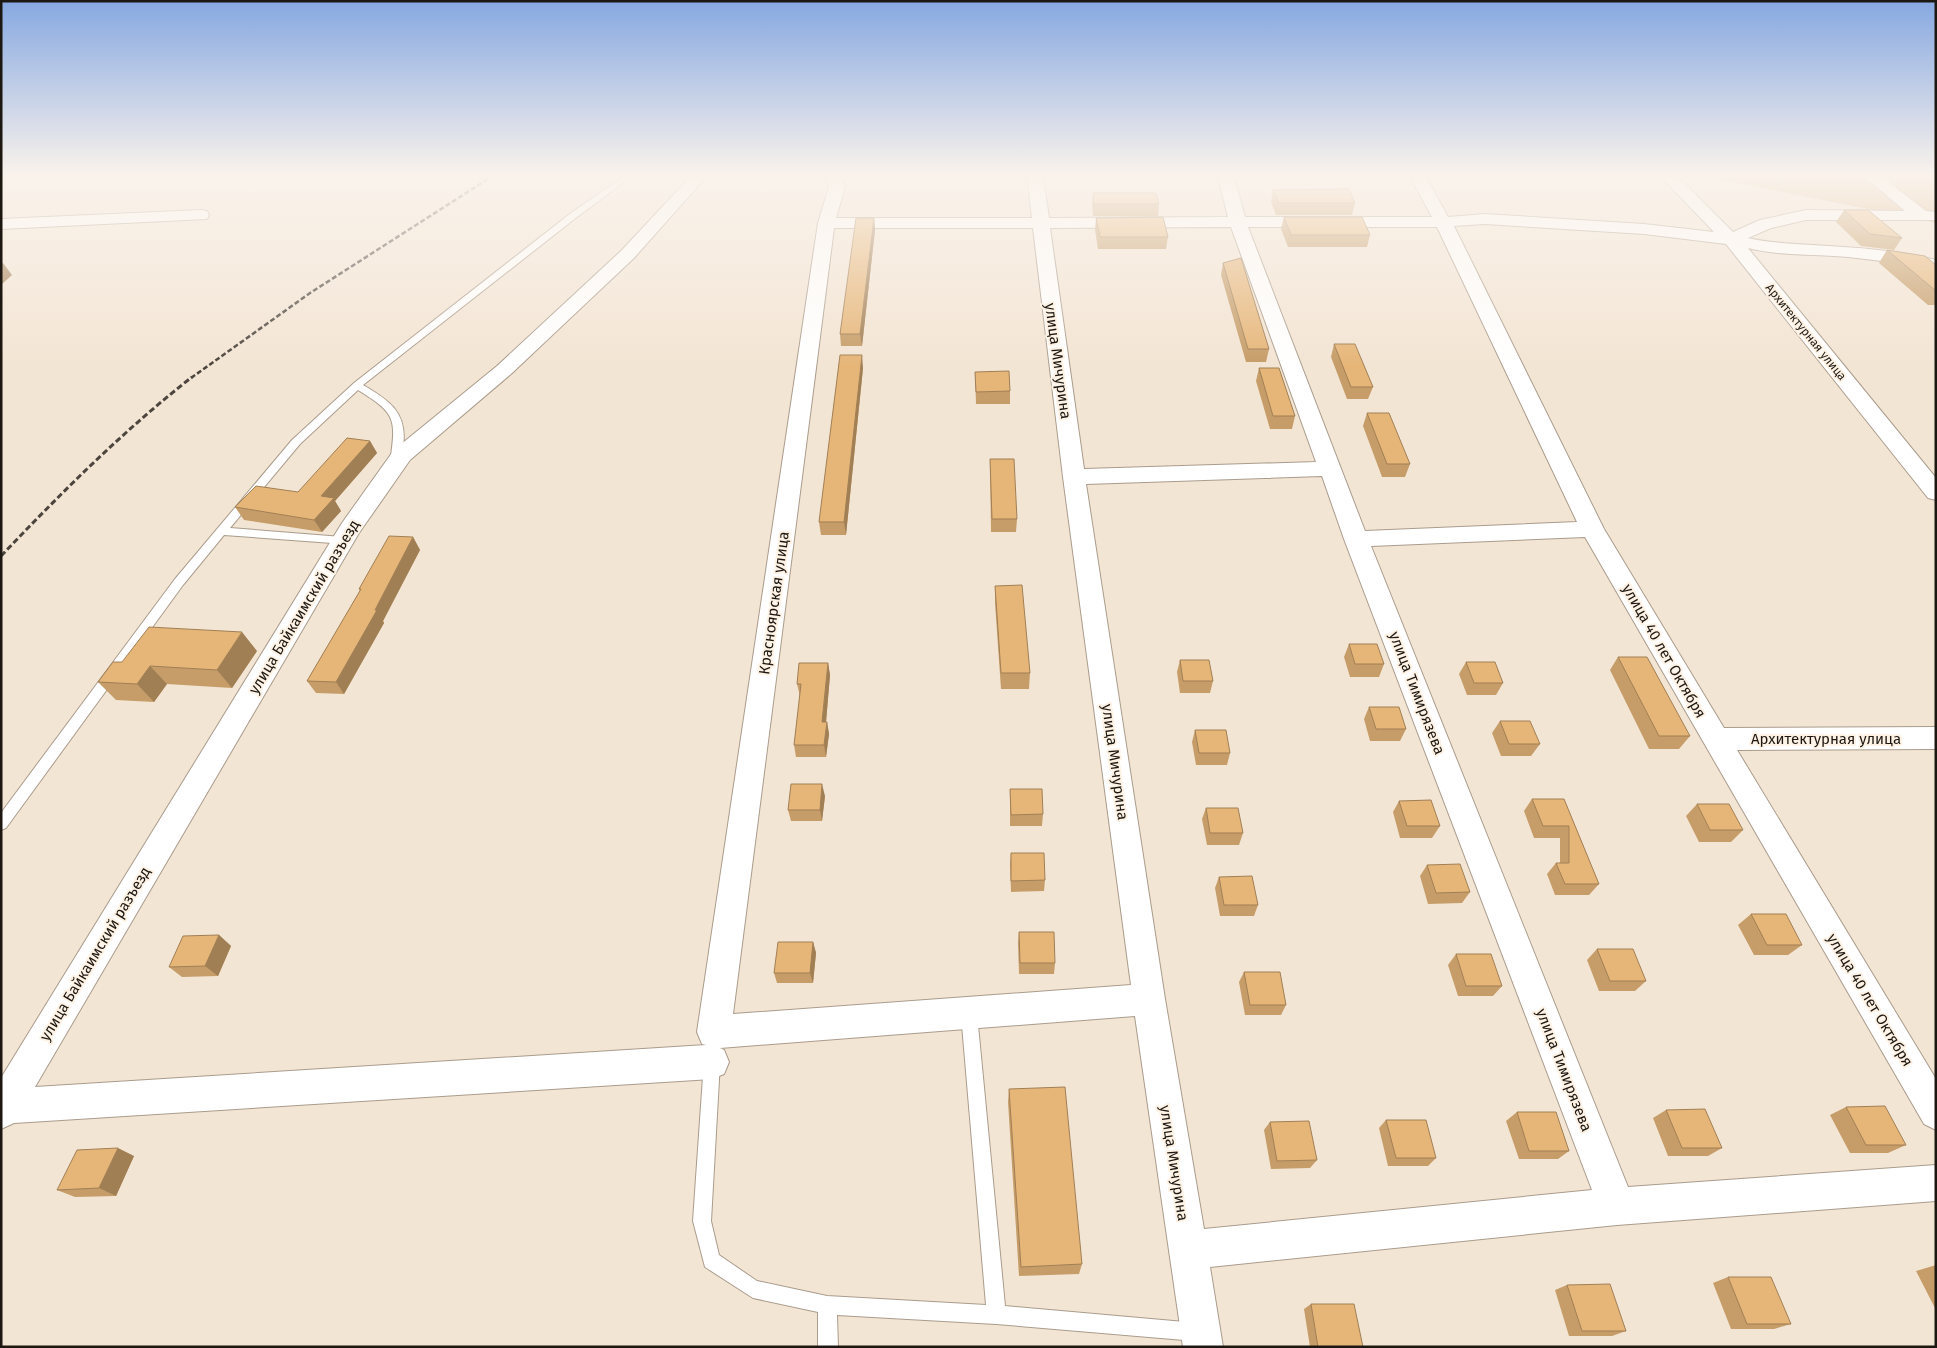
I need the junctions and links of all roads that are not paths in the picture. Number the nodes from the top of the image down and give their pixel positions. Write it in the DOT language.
graph roads {
  1 [pos="542,240"];
  2 [pos="641,240"];
  3 [pos="824,240"];
  4 [pos="1042,240"];
  5 [pos="1244,240"];
  6 [pos="1452,240"];
  7 [pos="1732,240"];
  8 [pos="1735,240"];
  9 [pos="1936,266"];
  10 [pos="357,385"];
  11 [pos="394,466"];
  12 [pos="1330,469"];
  13 [pos="1074,478"];
  14 [pos="1936,494"];
  15 [pos="1592,529"];
  16 [pos="221,531"];
  17 [pos="1356,539"];
  18 [pos="342,541"];
  19 [pos="1936,738"];
  20 [pos="1716,739"];
  21 [pos="1,824"];
  22 [pos="1149,999"];
  23 [pos="970,1025"];
  24 [pos="713,1047"];
  25 [pos="2,1109"];
  26 [pos="1936,1112"];
  27 [pos="1936,1183"];
  28 [pos="1616,1206"];
  29 [pos="1187,1250"];
  30 [pos="826,1305"];
  31 [pos="996,1315"];
  32 [pos="1202,1340"];
  33 [pos="828,1347"];
  1 -- 10 [label="lane"];
  2 -- 11 [label="street, улица Байкаимский разъезд"];
  3 -- 24 [label="street, Красноярская улица"];
  4 -- 13 [label="street, улица Мичурина"];
  5 -- 12 [label="street, улица Тимирязева"];
  6 -- 15 [label="street, улица 40 лет Октября"];
  7 -- 14 [label="street, Архитектурная улица"];
  8 -- 9 [label="street"];
  10 -- 11 [label="lane"];
  10 -- 16 [label="lane"];
  11 -- 18 [label="street, улица Байкаимский разъезд"];
  12 -- 13 [label="street"];
  12 -- 17 [label="street, улица Тимирязева"];
  13 -- 22 [label="street, улица Мичурина"];
  15 -- 17 [label="street"];
  15 -- 20 [label="street, улица 40 лет Октября"];
  16 -- 18 [label="lane"];
  16 -- 21 [label="lane"];
  17 -- 28 [label="street, улица Тимирязева"];
  18 -- 25 [label="street, улица Байкаимский разъезд"];
  19 -- 20 [label="street, Архитектурная улица"];
  20 -- 26 [label="street, улица 40 лет Октября"];
  22 -- 24 [label="street"];
  22 -- 29 [label="street, улица Мичурина"];
  23 -- 31 [label="lane"];
  24 -- 25 [label="street"];
  24 -- 30 [label="lane"];
  27 -- 28 [label="street"];
  28 -- 29 [label="street"];
  29 -- 32 [label="street, улица Мичурина"];
  30 -- 31 [label="lane"];
  30 -- 33 [label="lane"];
  31 -- 32 [label="lane"];
}
